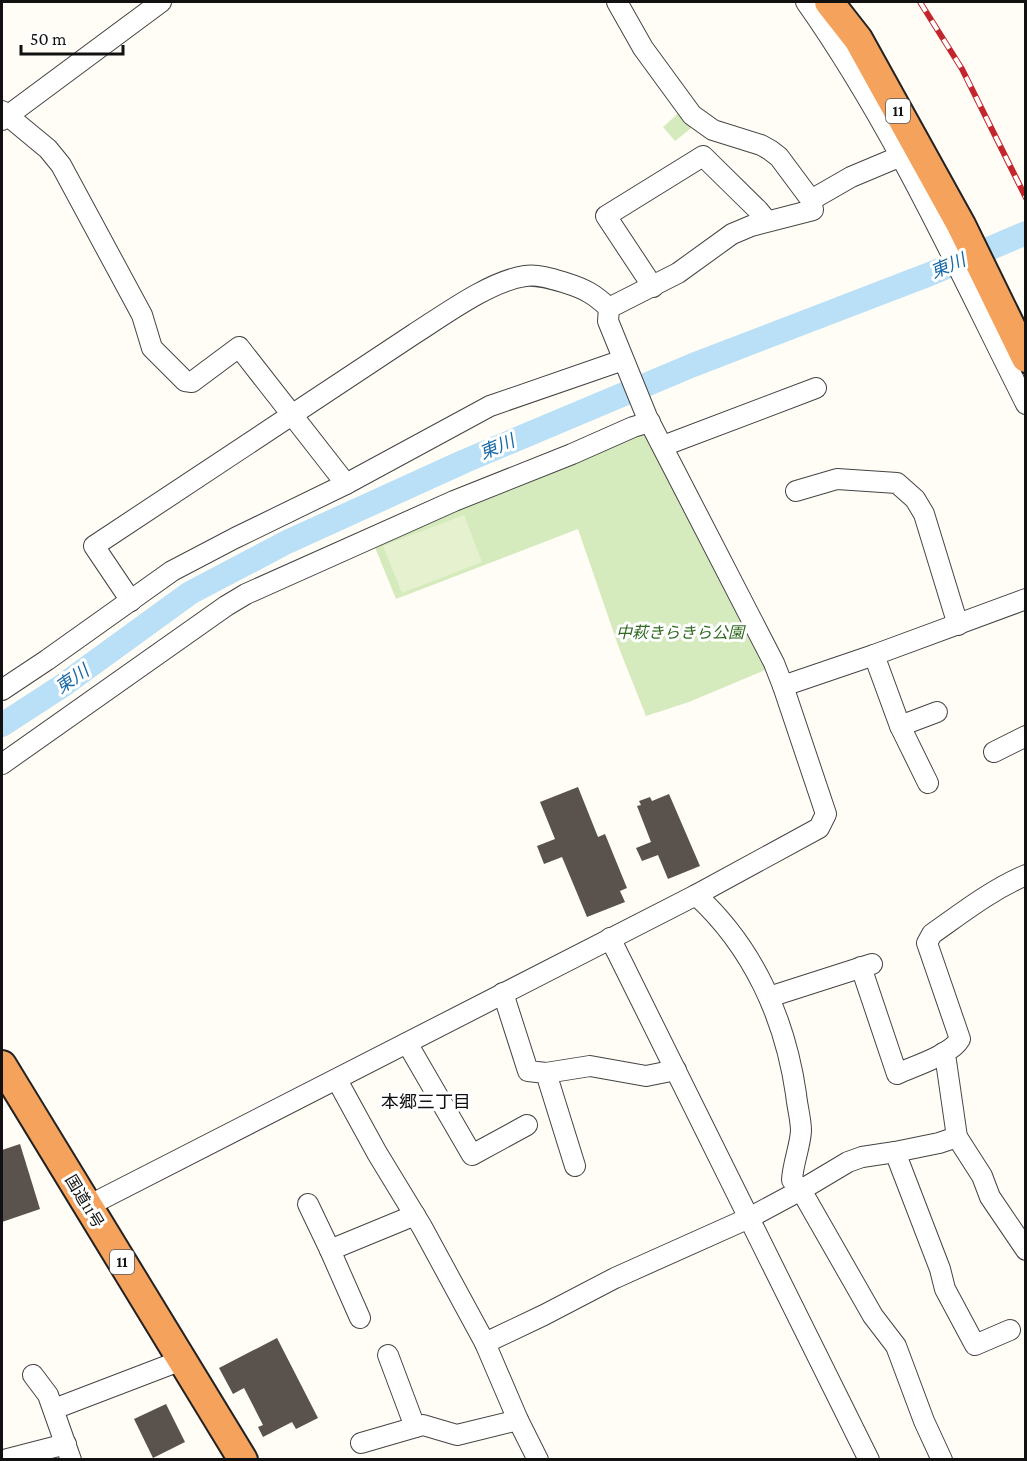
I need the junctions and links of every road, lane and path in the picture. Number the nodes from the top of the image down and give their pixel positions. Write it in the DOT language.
graph roads {
  1 [pos="161,2"];
  2 [pos="616,2"];
  3 [pos="806,2"];
  4 [pos="829,2"];
  5 [pos="3,115"];
  6 [pos="901,156"];
  7 [pos="811,200"];
  8 [pos="767,221"];
  9 [pos="951,228"];
  10 [pos="653,287"];
  11 [pos="981,291"];
  12 [pos="609,308"];
  13 [pos="1026,358"];
  14 [pos="625,364"];
  15 [pos="816,388"];
  16 [pos="1026,404"];
  17 [pos="292,416"];
  18 [pos="649,420"];
  19 [pos="663,446"];
  20 [pos="346,484"];
  21 [pos="796,491"];
  22 [pos="1026,599"];
  23 [pos="131,601"];
  24 [pos="958,625"];
  25 [pos="874,656"];
  26 [pos="783,686"];
  27 [pos="2,690"];
  28 [pos="937,712"];
  29 [pos="900,726"];
  30 [pos="1026,736"];
  31 [pos="994,752"];
  32 [pos="2,764"];
  33 [pos="928,783"];
  34 [pos="1026,875"];
  35 [pos="696,895"];
  36 [pos="609,938"];
  37 [pos="503,993"];
  38 [pos="769,997"];
  39 [pos="407,1043"];
  40 [pos="943,1053"];
  41 [pos="2,1065"];
  42 [pos="676,1070"];
  43 [pos="546,1073"];
  44 [pos="337,1080"];
  45 [pos="527,1125"];
  46 [pos="957,1137"];
  47 [pos="895,1152"];
  48 [pos="575,1166"];
  49 [pos="801,1190"];
  50 [pos="308,1204"];
  51 [pos="88,1206"];
  52 [pos="415,1215"];
  53 [pos="749,1218"];
  54 [pos="330,1250"];
  55 [pos="1026,1250"];
  56 [pos="360,1318"];
  57 [pos="1010,1330"];
  58 [pos="485,1343"];
  59 [pos="388,1355"];
  60 [pos="182,1360"];
  61 [pos="33,1375"];
  62 [pos="54,1409"];
  63 [pos="518,1420"];
  64 [pos="415,1427"];
  65 [pos="361,1443"];
  66 [pos="69,1452"];
  67 [pos="4,1460"];
  68 [pos="243,1460"];
  69 [pos="538,1460"];
  70 [pos="869,1460"];
  71 [pos="942,1460"];
  1 -- 5 [label="street"];
  2 -- 7 [label="street"];
  3 -- 6 [label="street"];
  4 -- 9 [label="highway, 11"];
  5 -- 17 [label="street"];
  6 -- 7 [label="street"];
  6 -- 9 [label="street"];
  7 -- 8 [label="street"];
  8 -- 10 [label="street"];
  8 -- 10 [label="street"];
  9 -- 11 [label="highway, 11"];
  10 -- 12 [label="street"];
  11 -- 13 [label="highway, 11"];
  11 -- 16 [label="street"];
  12 -- 14 [label="street"];
  12 -- 17 [label="street"];
  14 -- 18 [label="street"];
  14 -- 20 [label="street"];
  15 -- 19 [label="street"];
  17 -- 20 [label="street"];
  17 -- 23 [label="street"];
  18 -- 19 [label="street"];
  18 -- 32 [label="street"];
  19 -- 26 [label="street"];
  20 -- 23 [label="street"];
  21 -- 24 [label="street"];
  22 -- 24 [label="street"];
  23 -- 27 [label="street"];
  24 -- 25 [label="street"];
  25 -- 26 [label="street"];
  25 -- 29 [label="street"];
  26 -- 35 [label="street"];
  28 -- 29 [label="street"];
  29 -- 33 [label="street"];
  30 -- 31 [label="street"];
  34 -- 40 [label="street"];
  35 -- 36 [label="street"];
  35 -- 38 [label="street"];
  36 -- 37 [label="street"];
  36 -- 42 [label="street"];
  37 -- 39 [label="street"];
  37 -- 43 [label="street"];
  38 -- 40 [label="street"];
  38 -- 49 [label="street"];
  39 -- 44 [label="street"];
  39 -- 45 [label="street"];
  40 -- 46 [label="street"];
  41 -- 51 [label="highway, 国道11号 / 11"];
  42 -- 43 [label="street"];
  42 -- 53 [label="street"];
  43 -- 48 [label="street"];
  44 -- 51 [label="street"];
  44 -- 52 [label="street"];
  46 -- 47 [label="street"];
  46 -- 55 [label="street"];
  47 -- 49 [label="street"];
  47 -- 57 [label="street"];
  49 -- 53 [label="street"];
  49 -- 71 [label="street"];
  50 -- 54 [label="street"];
  51 -- 60 [label="highway, 国道11号 / 11"];
  52 -- 54 [label="street"];
  52 -- 58 [label="street"];
  53 -- 58 [label="street"];
  53 -- 70 [label="street"];
  54 -- 56 [label="street"];
  58 -- 63 [label="street"];
  59 -- 64 [label="street"];
  60 -- 62 [label="street"];
  60 -- 68 [label="highway, 国道11号 / 11"];
  61 -- 62 [label="street"];
  62 -- 66 [label="street"];
  63 -- 64 [label="street"];
  63 -- 69 [label="street"];
  64 -- 65 [label="street"];
  66 -- 67 [label="street"];
}
